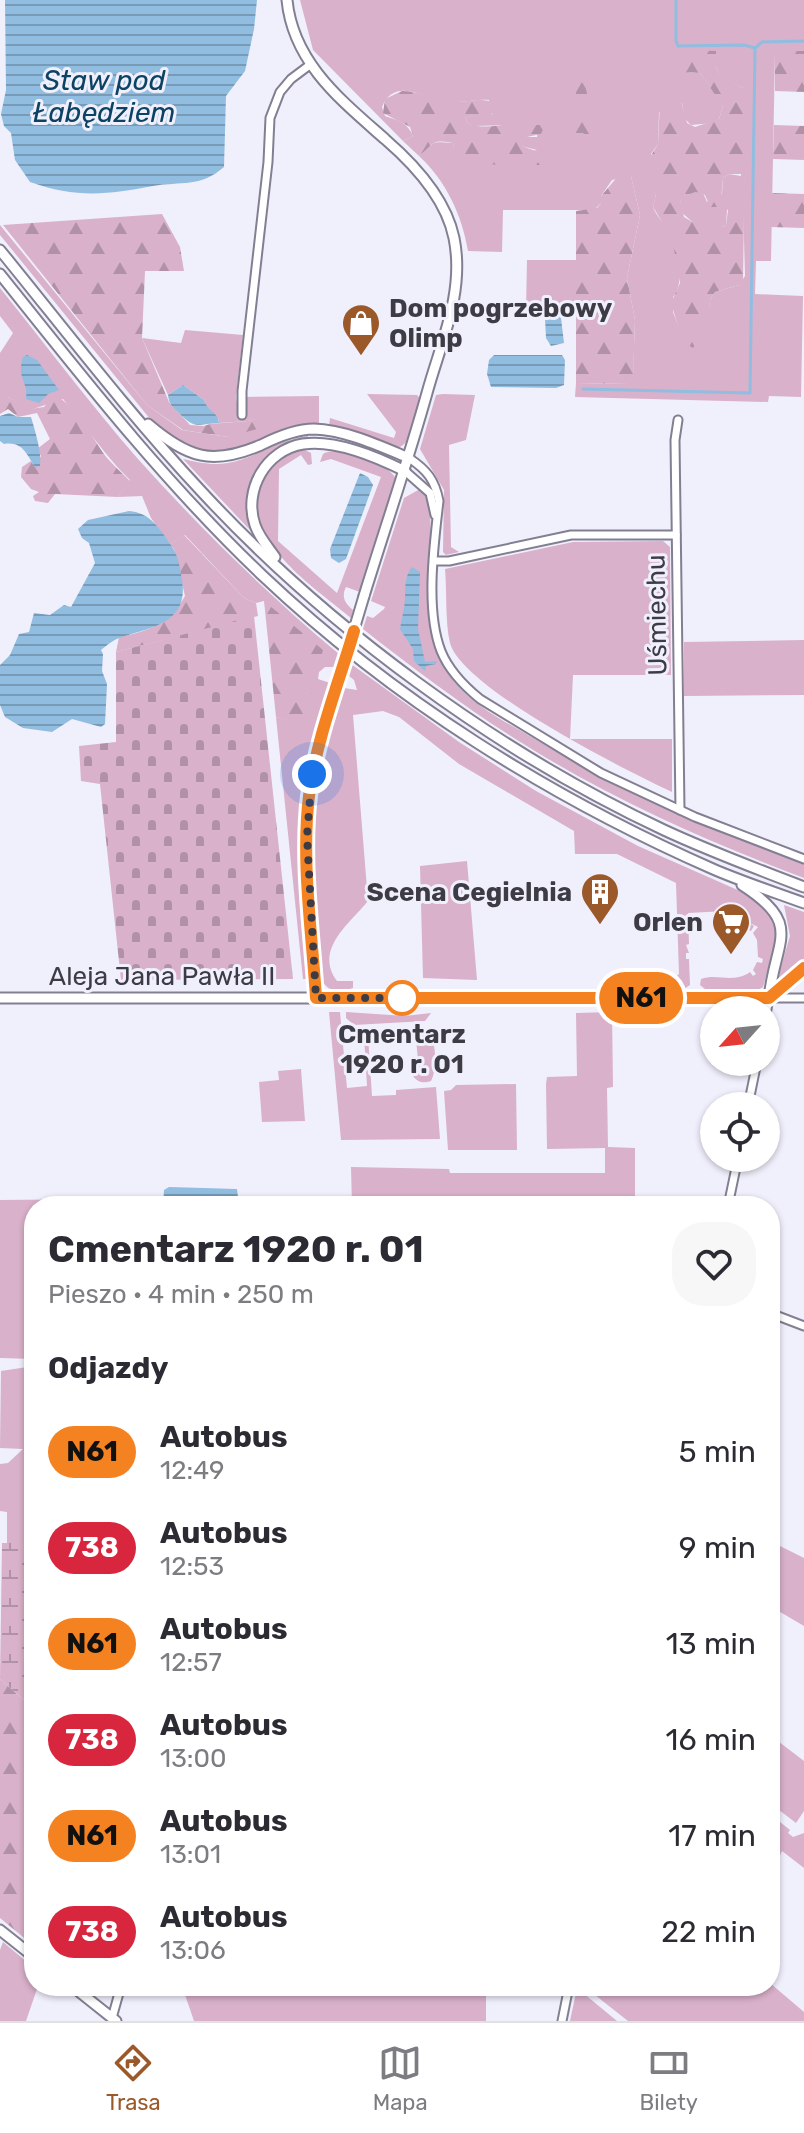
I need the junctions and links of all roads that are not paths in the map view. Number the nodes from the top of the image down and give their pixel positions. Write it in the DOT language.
graph roads {
  1 [pos="287,0"];
  2 [pos="311,64"];
  3 [pos="0,250"];
  4 [pos="0,274"];
  5 [pos="127,406"];
  6 [pos="242,415"];
  7 [pos="678,420"];
  8 [pos="409,458"];
  9 [pos="405,471"];
  10 [pos="437,521"];
  11 [pos="676,535"];
  12 [pos="435,561"];
  13 [pos="306,593"];
  14 [pos="680,810"];
  15 [pos="804,859"];
  16 [pos="716,870"];
  17 [pos="804,887"];
  18 [pos="804,903"];
  19 [pos="804,968"];
  20 [pos="769,996"];
  21 [pos="771,996"];
  22 [pos="0,998"];
  23 [pos="316,998"];
  24 [pos="700,998"];
  25 [pos="780,998"];
  26 [pos="804,998"];
  27 [pos="735,1172"];
  28 [pos="730,1196"];
  29 [pos="780,1317"];
  30 [pos="804,1326"];
  31 [pos="0,1930"];
  32 [pos="24,1949"];
  33 [pos="85,1996"];
  34 [pos="119,1996"];
  35 [pos="567,1996"];
  36 [pos="114,2019"];
  37 [pos="562,2021"];
  1 -- 2 [label="main road"];
  2 -- 6 [label="street"];
  2 -- 8 [label="main road"];
  3 -- 5 [label="main road"];
  4 -- 16 [label="main road"];
  5 -- 8 [label="main road"];
  5 -- 13 [label="main road"];
  7 -- 11 [label="street, Uśmiechu"];
  8 -- 9 [label="main road"];
  8 -- 10 [label="street"];
  9 -- 10 [label="street"];
  9 -- 13 [label="main road"];
  9 -- 23 [label="main road, bridge"];
  10 -- 12 [label="street"];
  11 -- 12 [label="street"];
  11 -- 14 [label="street, Uśmiechu"];
  12 -- 14 [label="street"];
  13 -- 17 [label="main road"];
  14 -- 15 [label="street"];
  16 -- 18 [label="main road"];
  16 -- 20 [label="main road"];
  19 -- 21 [label="main road"];
  22 -- 23 [label="main road, Aleja Jana Pawła II"];
  23 -- 24 [label="main road, Aleja Jana Pawła II"];
  25 -- 26 [label="street, Aleja Jana Pawła II"];
  27 -- 28 [label="street"];
  29 -- 30 [label="street"];
  31 -- 32 [label="main road"];
  33 -- 36 [label="main road"];
  34 -- 36 [label="street"];
  35 -- 37 [label="street"];
}
